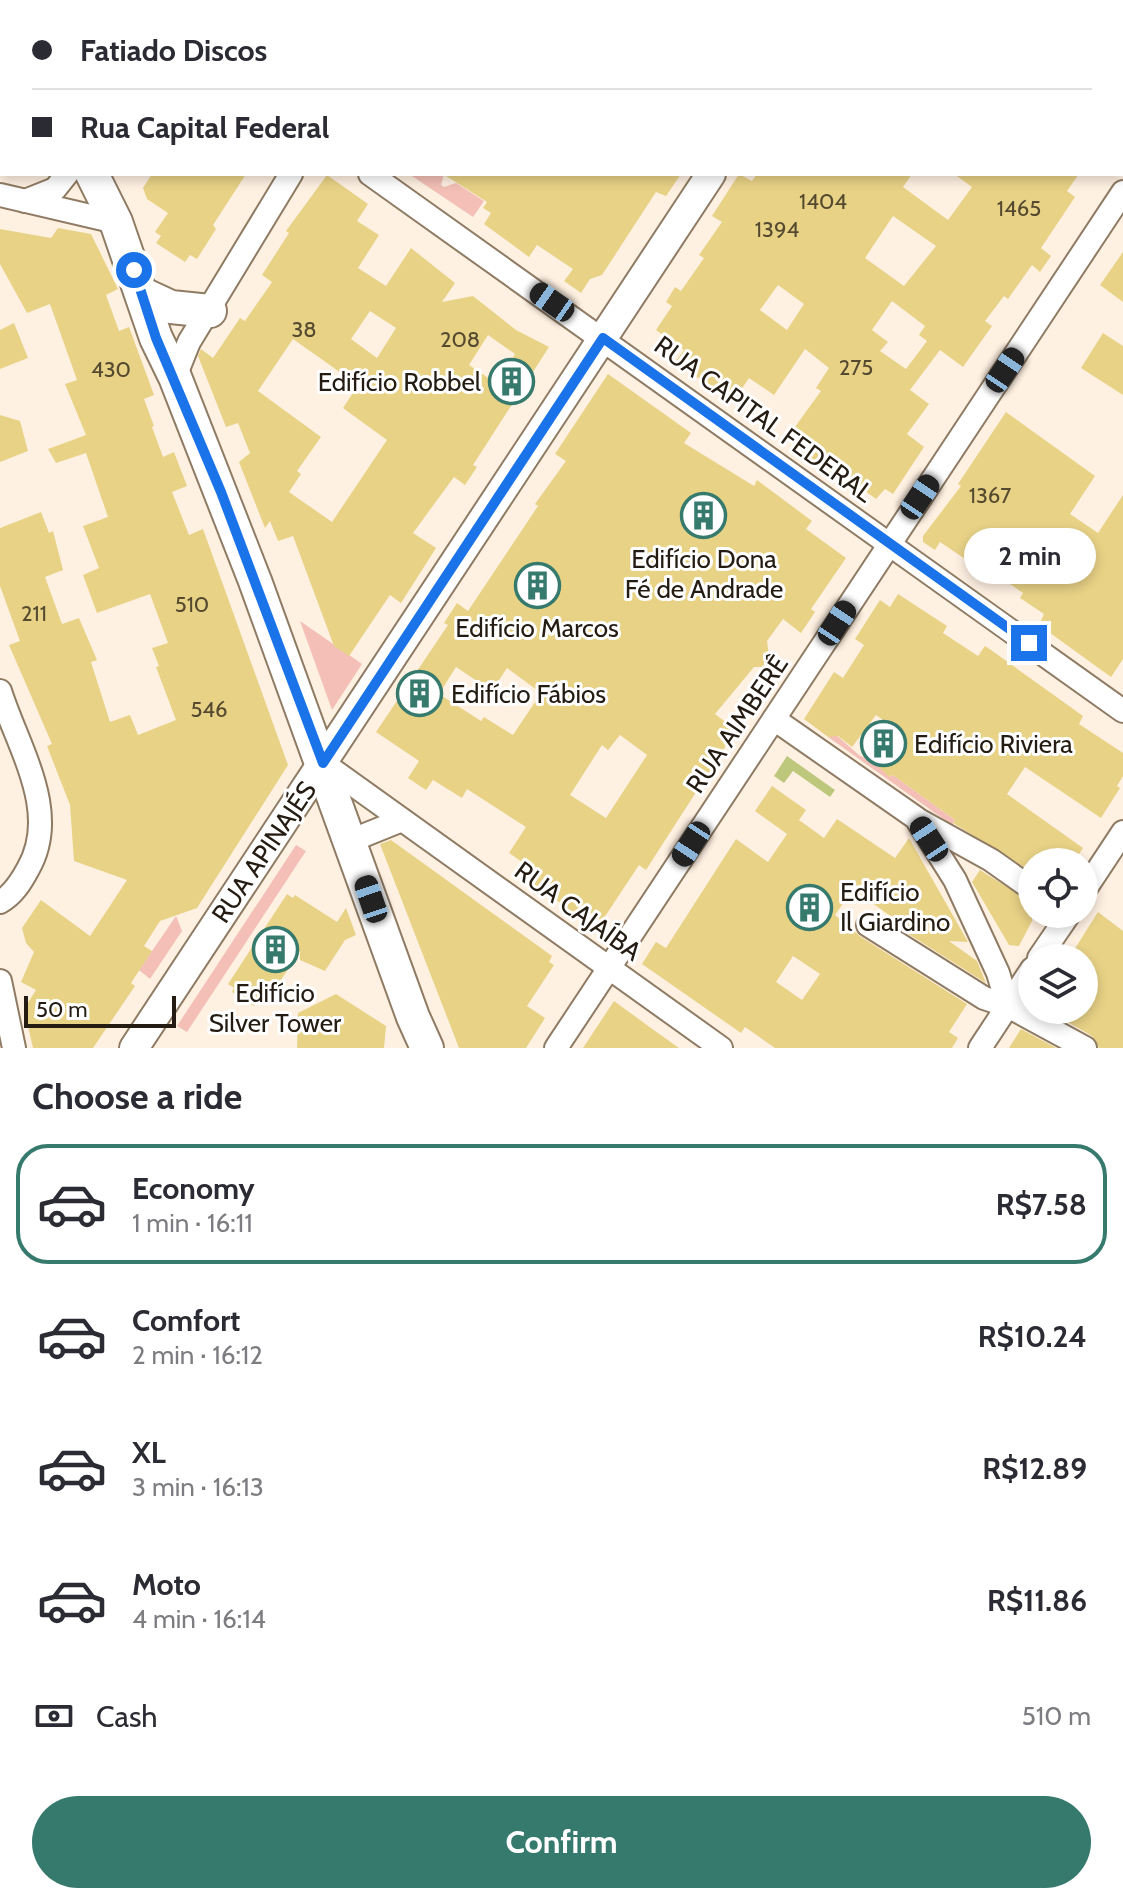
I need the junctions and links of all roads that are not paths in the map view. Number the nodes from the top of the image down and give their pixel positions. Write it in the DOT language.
graph roads {
  1 [pos="65,176"];
  2 [pos="93,176"];
  3 [pos="290,176"];
  4 [pos="373,176"];
  5 [pos="710,176"];
  6 [pos="1123,192"];
  7 [pos="0,195"];
  8 [pos="25,201"];
  9 [pos="116,222"];
  10 [pos="143,294"];
  11 [pos="210,311"];
  12 [pos="603,338"];
  13 [pos="175,377"];
  14 [pos="889,543"];
  15 [pos="0,691"];
  16 [pos="1123,711"];
  17 [pos="774,719"];
  18 [pos="323,763"];
  19 [pos="916,818"];
  20 [pos="402,820"];
  21 [pos="1123,832"];
  22 [pos="350,841"];
  23 [pos="1098,870"];
  24 [pos="1018,879"];
  25 [pos="0,902"];
  26 [pos="868,925"];
  27 [pos="609,969"];
  28 [pos="0,981"];
  29 [pos="1018,991"];
  30 [pos="1008,1006"];
  31 [pos="14,1048"];
  32 [pos="134,1048"];
  33 [pos="427,1048"];
  34 [pos="556,1048"];
  35 [pos="721,1048"];
  36 [pos="980,1048"];
  37 [pos="1085,1048"];
  1 -- 8 [label="street"];
  2 -- 9 [label="main road"];
  3 -- 11 [label="street"];
  4 -- 12 [label="street, RUA CAPITAL FEDERAL"];
  5 -- 12 [label="street, RUA APINAJÉS"];
  6 -- 14 [label="street, RUA AIMBERÊ"];
  7 -- 8 [label="street"];
  8 -- 9 [label="street"];
  9 -- 10 [label="main road"];
  10 -- 11 [label="main road"];
  10 -- 13 [label="main road"];
  11 -- 13 [label="street"];
  12 -- 14 [label="street, RUA CAPITAL FEDERAL"];
  12 -- 18 [label="street, RUA APINAJÉS"];
  13 -- 18 [label="main road"];
  14 -- 16 [label="street, RUA CAPITAL FEDERAL"];
  14 -- 17 [label="street, RUA AIMBERÊ"];
  15 -- 25 [label="street"];
  17 -- 19 [label="street"];
  17 -- 27 [label="street, RUA AIMBERÊ"];
  18 -- 20 [label="street, RUA CAJAÍBA"];
  18 -- 22 [label="main road"];
  18 -- 32 [label="street, RUA APINAJÉS"];
  19 -- 24 [label="street"];
  19 -- 30 [label="street"];
  20 -- 22 [label="street"];
  20 -- 27 [label="street, RUA CAJAÍBA"];
  21 -- 23 [label="street"];
  22 -- 33 [label="main road"];
  26 -- 30 [label="street"];
  27 -- 34 [label="street, RUA AIMBERÊ"];
  27 -- 35 [label="street, RUA CAJAÍBA"];
  28 -- 31 [label="street"];
  29 -- 30 [label="street"];
  30 -- 36 [label="street"];
  30 -- 37 [label="street"];
}
